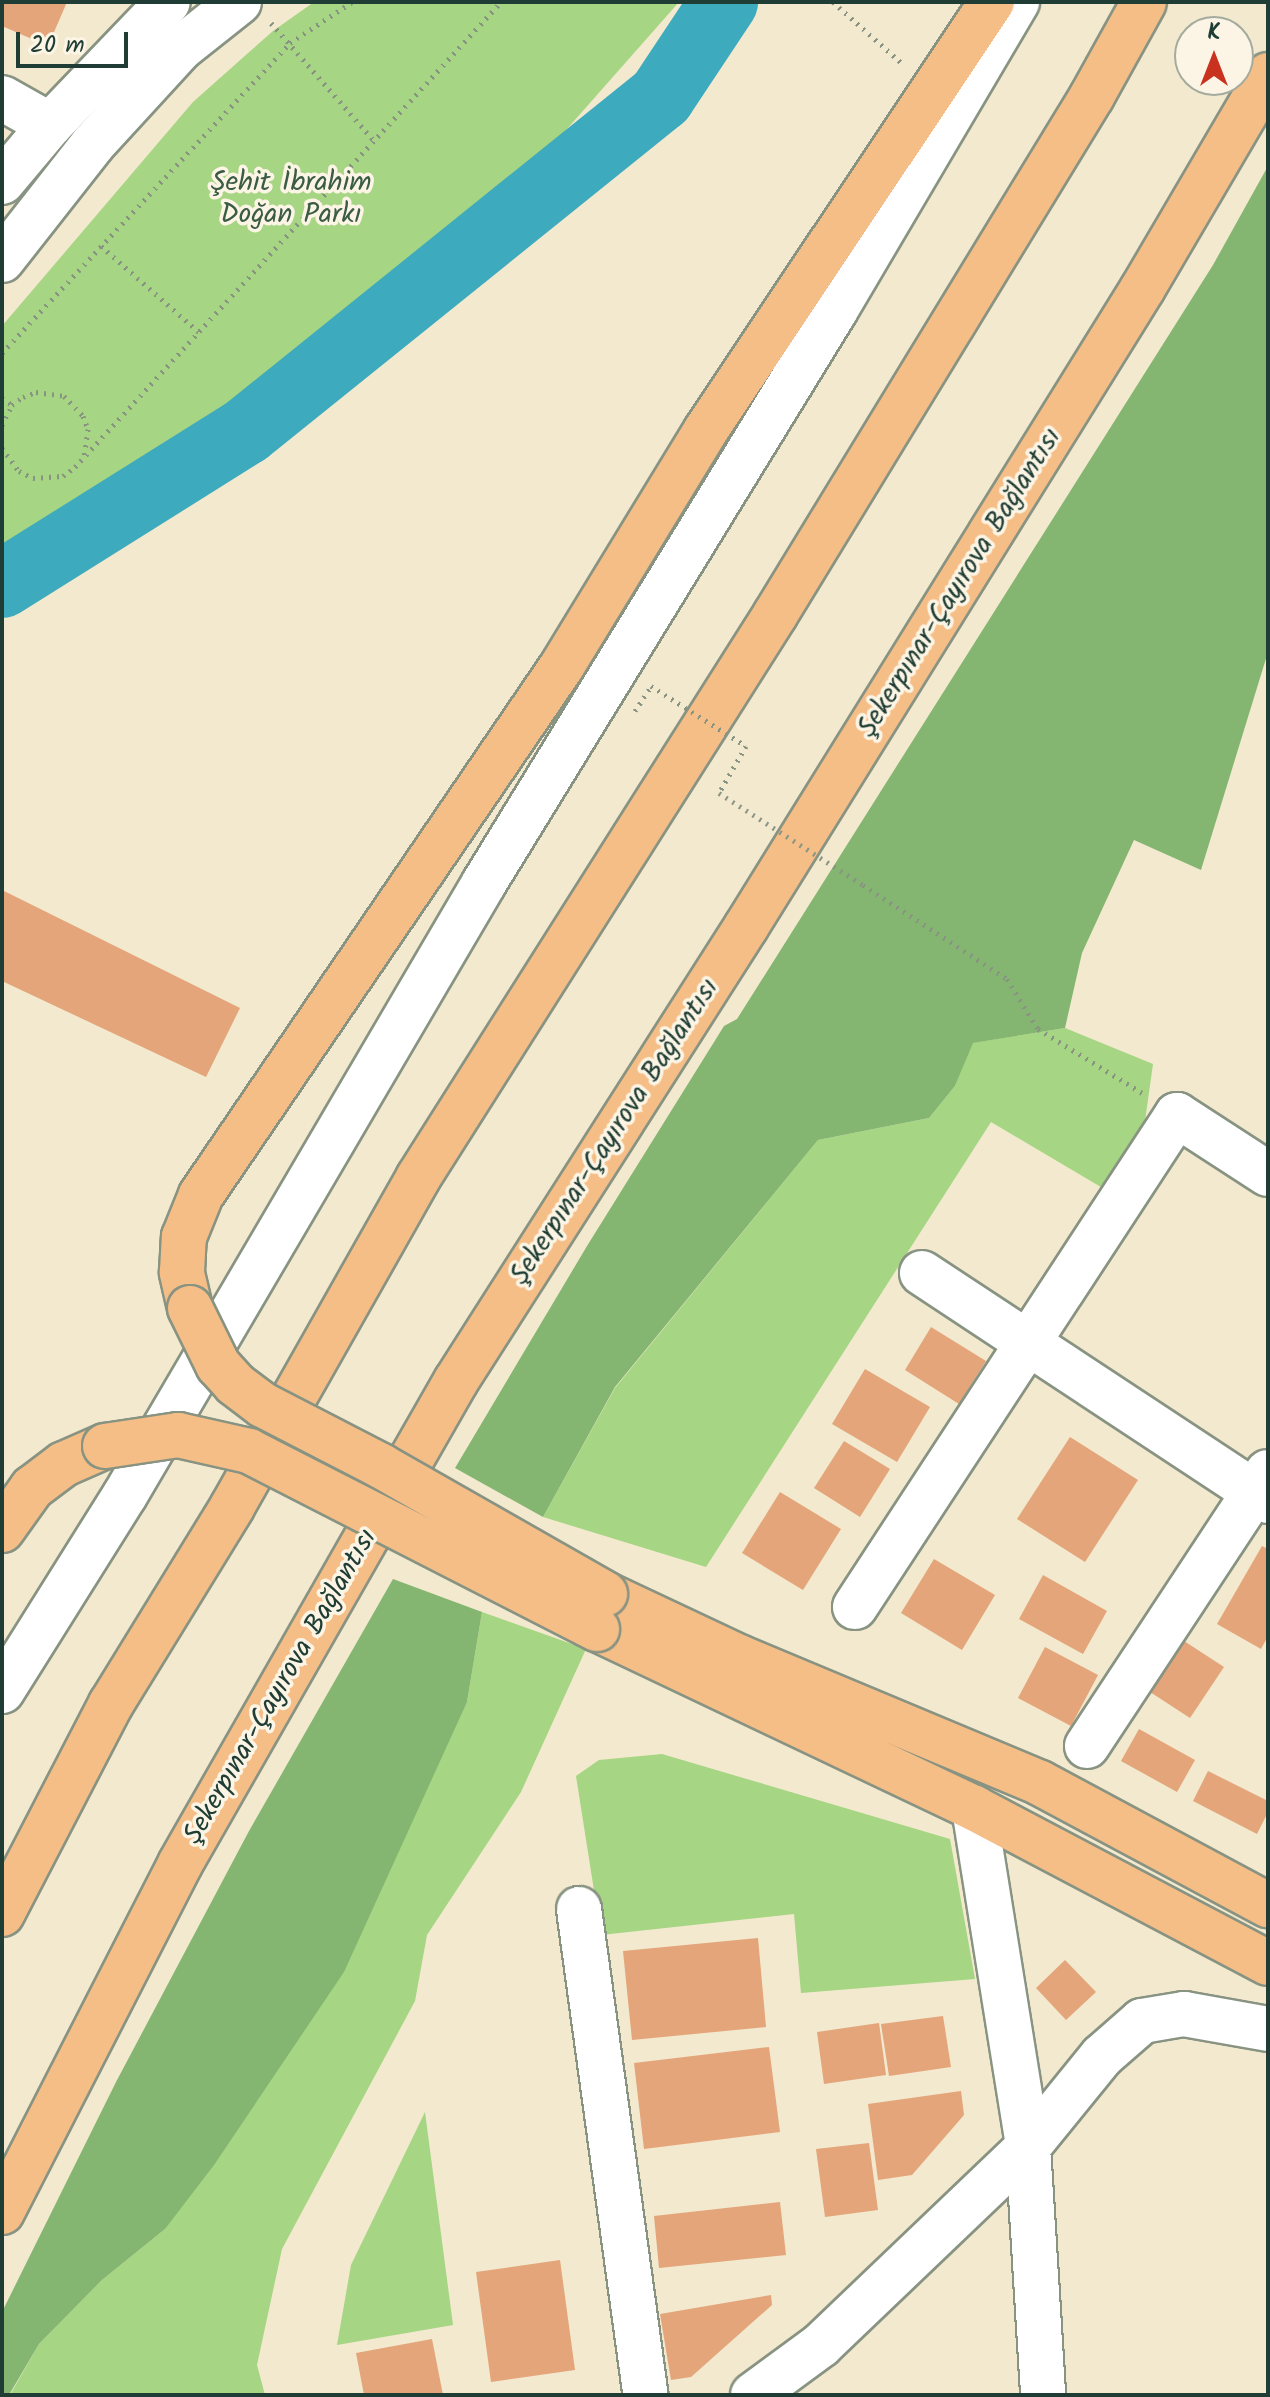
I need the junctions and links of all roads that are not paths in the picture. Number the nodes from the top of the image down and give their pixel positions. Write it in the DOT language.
graph roads {
  1 [pos="168,2"];
  2 [pos="992,2"];
  3 [pos="1017,2"];
  4 [pos="1144,2"];
  5 [pos="250,7"];
  6 [pos="1268,75"];
  7 [pos="2,98"];
  8 [pos="50,125"];
  9 [pos="2,182"];
  10 [pos="2,260"];
  11 [pos="1268,1174"];
  12 [pos="922,1273"];
  13 [pos="1028,1343"];
  14 [pos="1264,1488"];
  15 [pos="2,1530"];
  16 [pos="855,1607"];
  17 [pos="601,1612"];
  18 [pos="2,1691"];
  19 [pos="1087,1746"];
  20 [pos="974,1808"];
  21 [pos="1268,1905"];
  22 [pos="579,1909"];
  23 [pos="2,1914"];
  24 [pos="1268,1963"];
  25 [pos="1268,2029"];
  26 [pos="1028,2147"];
  27 [pos="2,2212"];
  28 [pos="646,2395"];
  29 [pos="753,2395"];
  30 [pos="1043,2395"];
  1 -- 8 [label="street"];
  2 -- 17 [label="main road, bridge"];
  3 -- 18 [label="street"];
  4 -- 23 [label="main road"];
  5 -- 10 [label="street"];
  6 -- 27 [label="main road, Şekerpınar-Çayırova Bağlantısı"];
  7 -- 8 [label="street"];
  8 -- 9 [label="street"];
  11 -- 13 [label="street"];
  12 -- 13 [label="street"];
  13 -- 14 [label="street"];
  13 -- 16 [label="street"];
  14 -- 19 [label="street"];
  15 -- 17 [label="main road, bridge"];
  17 -- 20 [label="main road"];
  17 -- 21 [label="main road"];
  20 -- 24 [label="main road"];
  20 -- 26 [label="street"];
  22 -- 28 [label="street"];
  25 -- 26 [label="street"];
  26 -- 29 [label="street"];
  26 -- 30 [label="street"];
}
